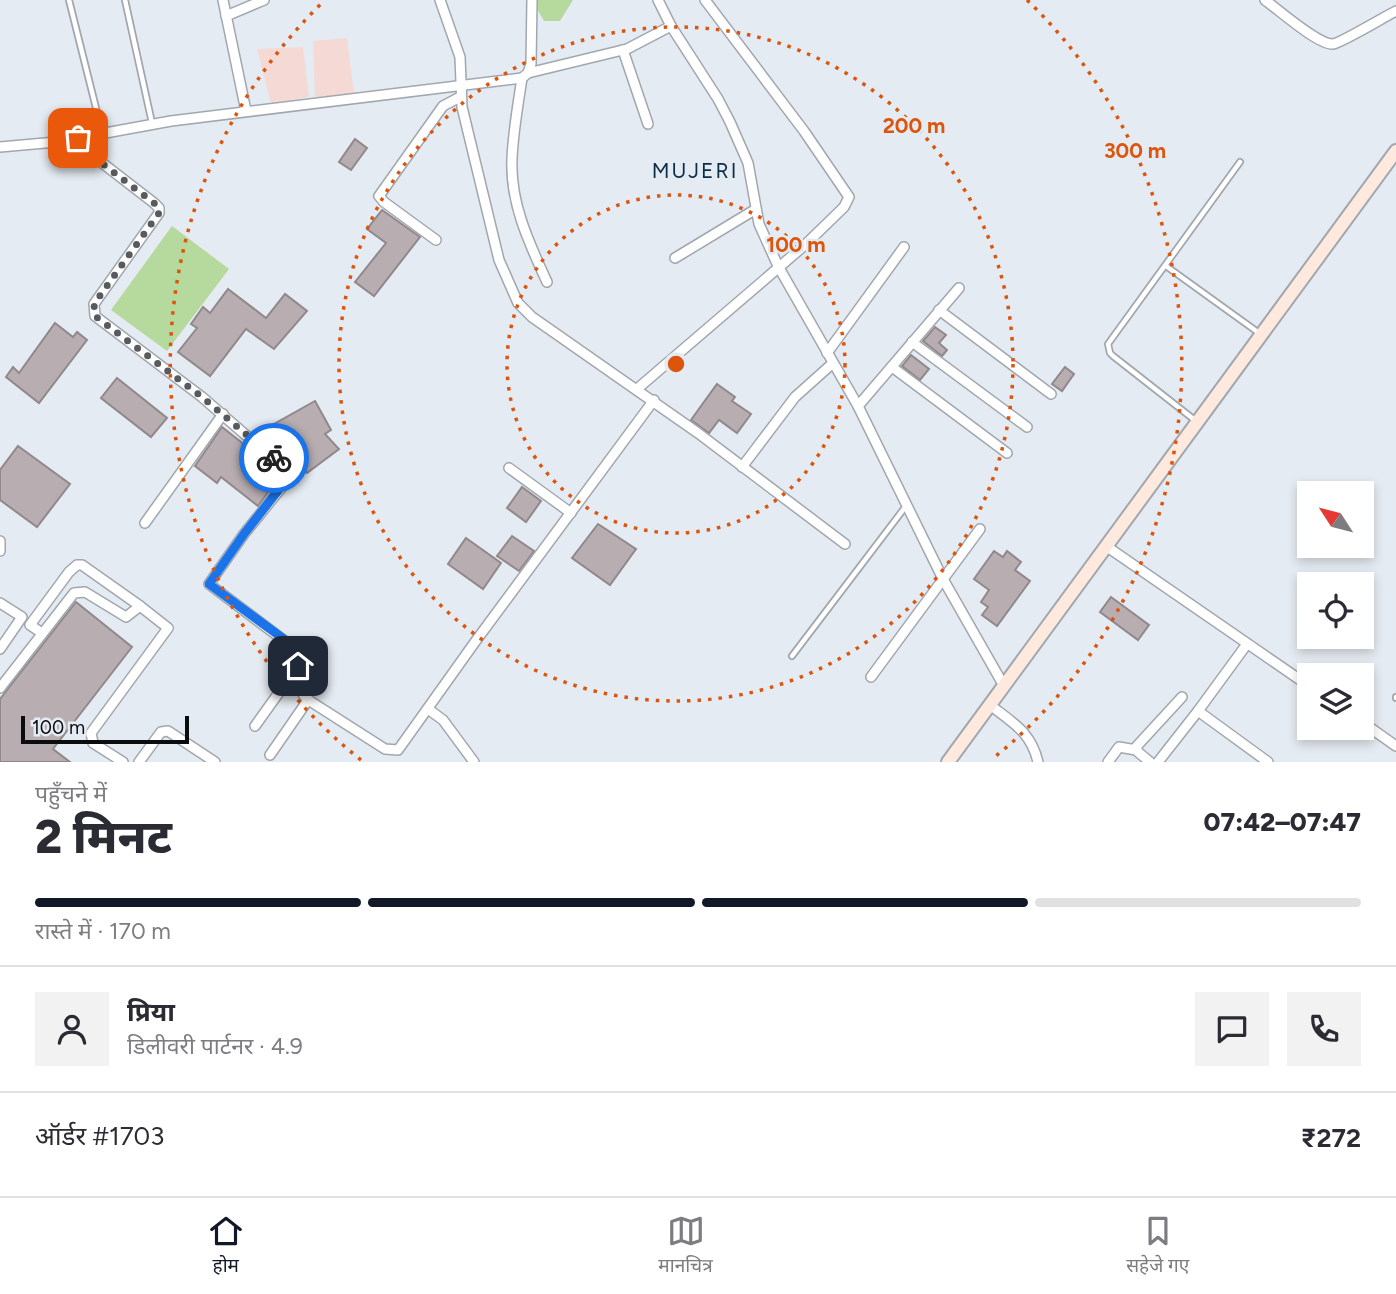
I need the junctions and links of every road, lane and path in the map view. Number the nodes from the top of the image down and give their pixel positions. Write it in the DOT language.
graph roads {
  1 [pos="69,0"];
  2 [pos="125,0"];
  3 [pos="223,0"];
  4 [pos="264,0"];
  5 [pos="440,0"];
  6 [pos="533,0"];
  7 [pos="659,0"];
  8 [pos="705,0"];
  9 [pos="1265,0"];
  10 [pos="1396,11"];
  11 [pos="226,16"];
  12 [pos="671,26"];
  13 [pos="623,50"];
  14 [pos="525,76"];
  15 [pos="460,91"];
  16 [pos="246,111"];
  17 [pos="152,124"];
  18 [pos="648,124"];
  19 [pos="102,132"];
  20 [pos="78,138"];
  21 [pos="0,147"];
  22 [pos="1396,151"];
  23 [pos="1240,162"];
  24 [pos="756,209"];
  25 [pos="436,240"];
  26 [pos="904,247"];
  27 [pos="675,258"];
  28 [pos="778,266"];
  29 [pos="1166,266"];
  30 [pos="547,282"];
  31 [pos="959,288"];
  32 [pos="939,310"];
  33 [pos="1260,334"];
  34 [pos="912,342"];
  35 [pos="827,353"];
  36 [pos="833,363"];
  37 [pos="892,367"];
  38 [pos="637,389"];
  39 [pos="1051,394"];
  40 [pos="654,400"];
  41 [pos="858,406"];
  42 [pos="223,414"];
  43 [pos="1196,421"];
  44 [pos="1027,427"];
  45 [pos="1007,453"];
  46 [pos="742,467"];
  47 [pos="509,468"];
  48 [pos="907,505"];
  49 [pos="571,513"];
  50 [pos="145,523"];
  51 [pos="980,529"];
  52 [pos="0,541"];
  53 [pos="845,544"];
  54 [pos="1106,546"];
  55 [pos="0,551"];
  56 [pos="943,579"];
  57 [pos="0,603"];
  58 [pos="140,606"];
  59 [pos="42,634"];
  60 [pos="1247,644"];
  61 [pos="0,649"];
  62 [pos="792,656"];
  63 [pos="291,676"];
  64 [pos="871,677"];
  65 [pos="1297,678"];
  66 [pos="1004,686"];
  67 [pos="0,688"];
  68 [pos="1182,697"];
  69 [pos="308,700"];
  70 [pos="990,705"];
  71 [pos="428,709"];
  72 [pos="1199,711"];
  73 [pos="255,726"];
  74 [pos="1374,730"];
  75 [pos="1396,746"];
  76 [pos="1136,750"];
  77 [pos="270,755"];
  78 [pos="119,761"];
  79 [pos="1146,761"];
  80 [pos="139,762"];
  81 [pos="215,762"];
  82 [pos="474,762"];
  83 [pos="948,762"];
  84 [pos="1038,762"];
  85 [pos="1108,762"];
  86 [pos="1158,762"];
  87 [pos="1268,762"];
  1 -- 19 [label="lane"];
  2 -- 17 [label="lane"];
  3 -- 11 [label="street"];
  4 -- 11 [label="street"];
  5 -- 15 [label="street"];
  6 -- 14 [label="street"];
  7 -- 12 [label="street"];
  8 -- 28 [label="street"];
  9 -- 10 [label="street"];
  11 -- 16 [label="street"];
  12 -- 13 [label="street"];
  12 -- 24 [label="street"];
  13 -- 14 [label="street"];
  13 -- 18 [label="street"];
  14 -- 15 [label="street"];
  14 -- 30 [label="street"];
  15 -- 16 [label="street"];
  15 -- 25 [label="street"];
  15 -- 38 [label="street"];
  16 -- 17 [label="street"];
  17 -- 19 [label="street"];
  19 -- 20 [label="street"];
  20 -- 21 [label="street"];
  20 -- 42 [label="street"];
  22 -- 33 [label="street"];
  23 -- 29 [label="lane"];
  24 -- 27 [label="street"];
  24 -- 28 [label="street"];
  26 -- 35 [label="street"];
  28 -- 35 [label="street"];
  28 -- 38 [label="street"];
  29 -- 33 [label="lane"];
  29 -- 43 [label="lane"];
  31 -- 32 [label="street"];
  32 -- 34 [label="street"];
  32 -- 39 [label="street"];
  33 -- 43 [label="street"];
  34 -- 37 [label="street"];
  34 -- 44 [label="street"];
  35 -- 36 [label="street"];
  36 -- 41 [label="street"];
  36 -- 46 [label="street"];
  37 -- 41 [label="street"];
  37 -- 45 [label="street"];
  38 -- 40 [label="street"];
  40 -- 46 [label="street"];
  40 -- 49 [label="street"];
  41 -- 48 [label="street"];
  42 -- 50 [label="street"];
  42 -- 63 [label="street"];
  43 -- 54 [label="street"];
  46 -- 53 [label="street"];
  47 -- 49 [label="street"];
  48 -- 56 [label="street"];
  48 -- 62 [label="lane"];
  49 -- 71 [label="street"];
  51 -- 56 [label="street"];
  52 -- 55 [label="street"];
  54 -- 60 [label="street"];
  54 -- 66 [label="street"];
  56 -- 64 [label="street"];
  56 -- 66 [label="street"];
  57 -- 61 [label="street"];
  58 -- 59 [label="street"];
  58 -- 59 [label="street"];
  58 -- 78 [label="street"];
  59 -- 67 [label="street"];
  60 -- 65 [label="street"];
  60 -- 72 [label="street"];
  63 -- 69 [label="street"];
  63 -- 73 [label="street"];
  66 -- 70 [label="street"];
  68 -- 76 [label="street"];
  69 -- 71 [label="street"];
  69 -- 77 [label="street"];
  70 -- 83 [label="street"];
  70 -- 84 [label="street"];
  71 -- 82 [label="street"];
  72 -- 86 [label="street"];
  72 -- 87 [label="street"];
  74 -- 75 [label="street"];
  76 -- 79 [label="street"];
  76 -- 85 [label="street"];
  80 -- 81 [label="street"];
}
